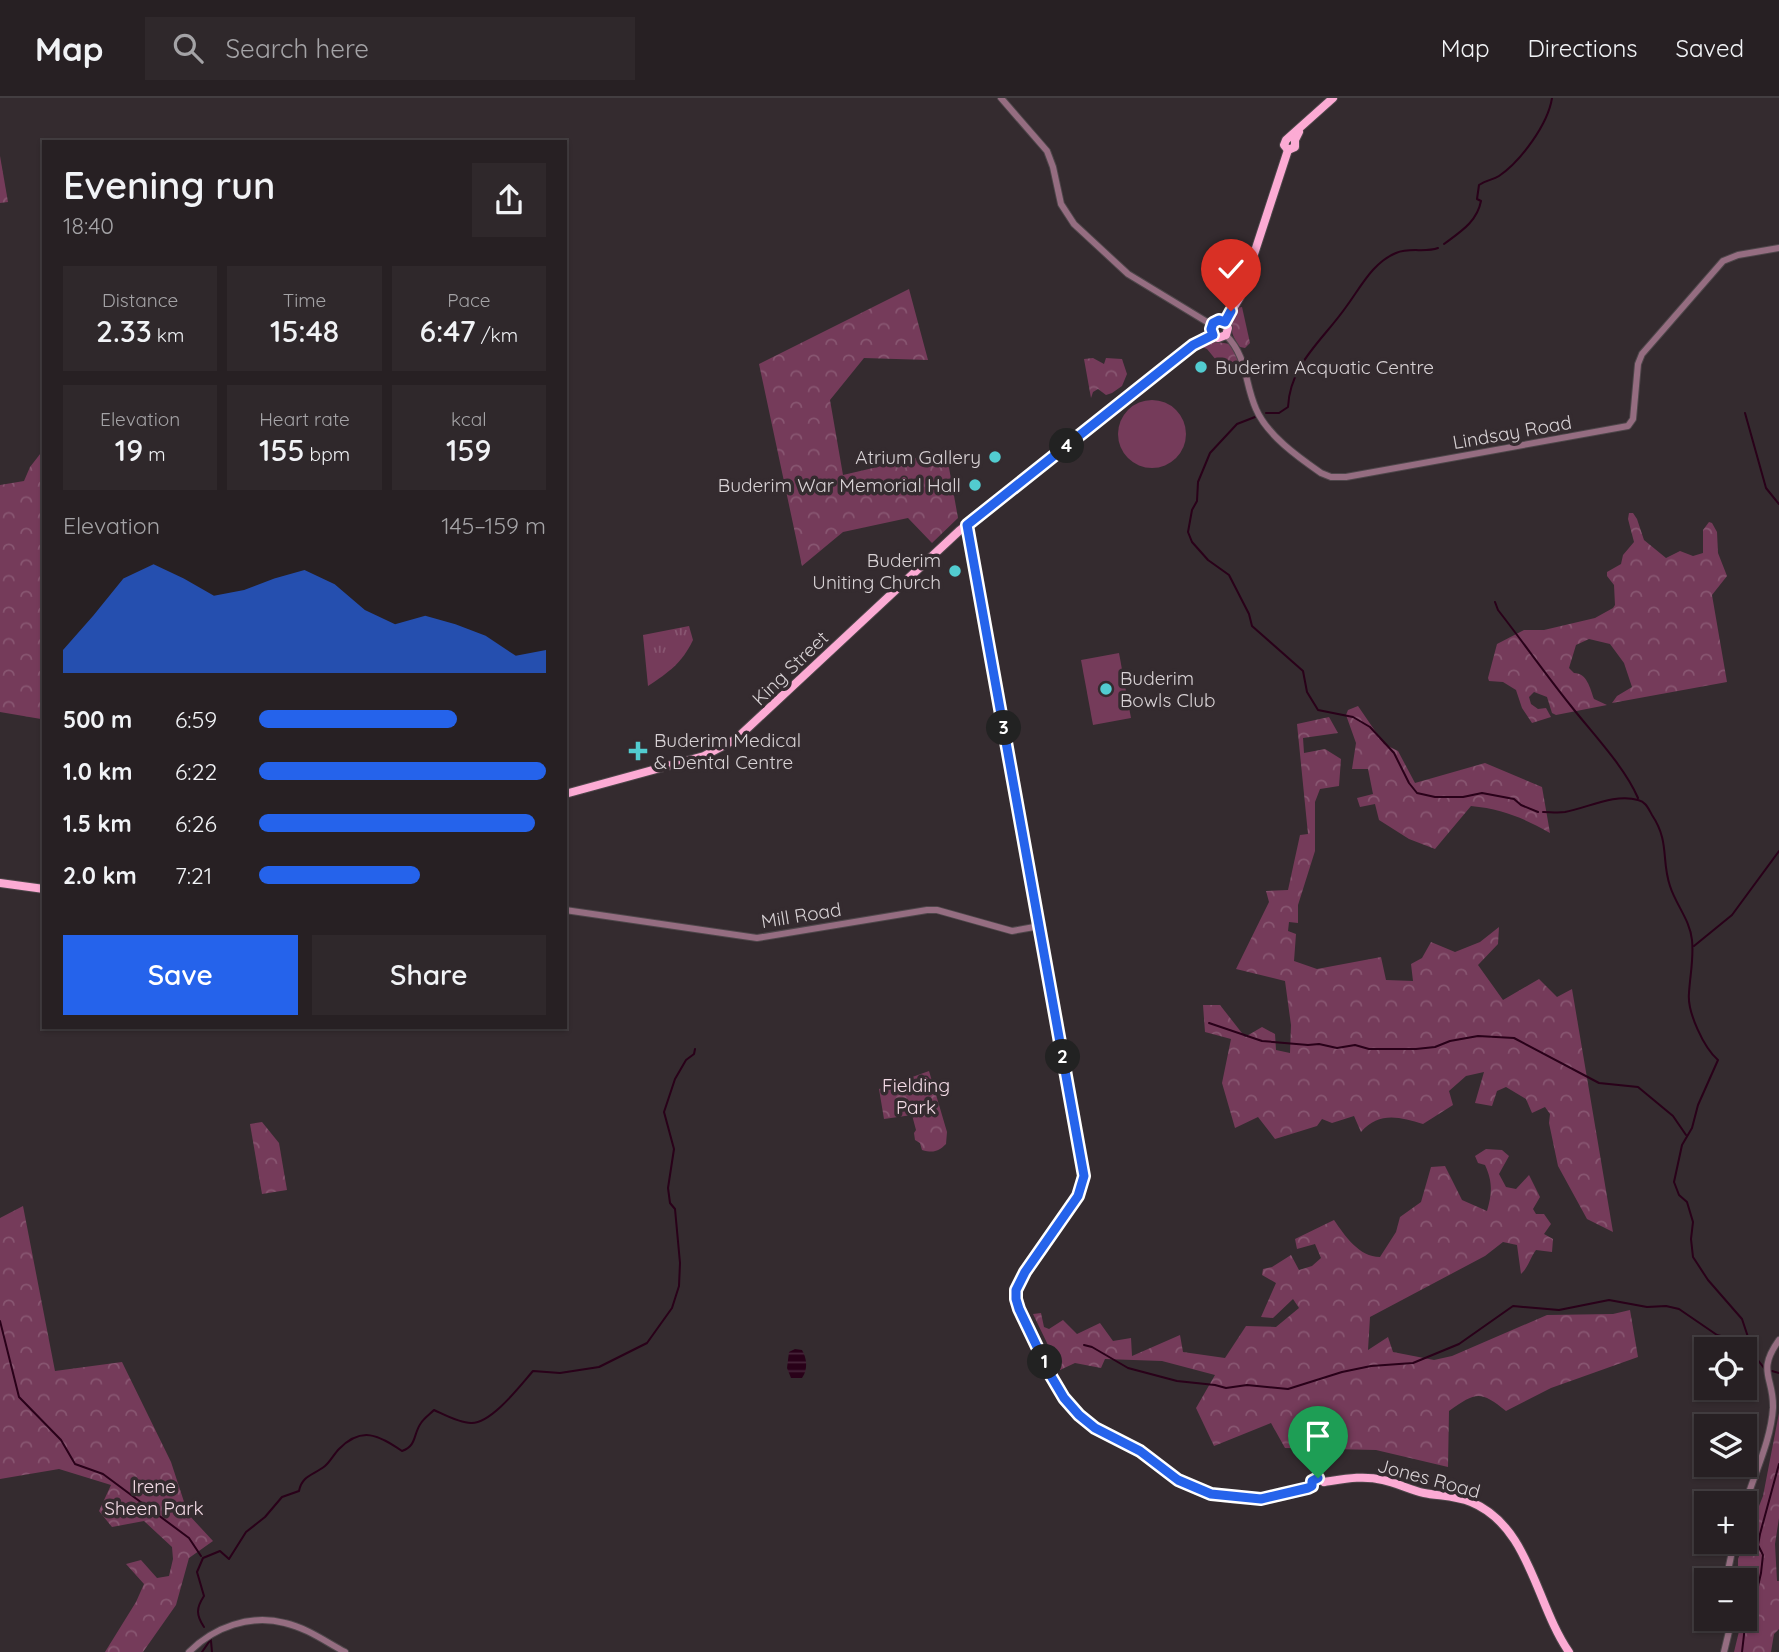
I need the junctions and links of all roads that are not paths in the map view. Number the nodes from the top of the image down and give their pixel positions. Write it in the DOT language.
graph roads {
  1 [pos="1001,98"];
  2 [pos="1333,98"];
  3 [pos="1779,248"];
  4 [pos="1225,322"];
  5 [pos="1212,325"];
  6 [pos="1213,335"];
  7 [pos="1226,335"];
  8 [pos="967,525"];
  9 [pos="567,793"];
  10 [pos="0,883"];
  11 [pos="42,889"];
  12 [pos="567,910"];
  13 [pos="1040,926"];
  14 [pos="1779,1340"];
  15 [pos="1749,1491"];
  16 [pos="1729,1631"];
  17 [pos="342,1651"];
  18 [pos="188,1652"];
  19 [pos="1569,1652"];
  20 [pos="1724,1652"];
  1 -- 5 [label="street"];
  2 -- 4 [label="main road"];
  3 -- 7 [label="street, Lindsay Road"];
  4 -- 5 [label="main road"];
  4 -- 7 [label="main road"];
  5 -- 6 [label="main road"];
  6 -- 7 [label="main road"];
  6 -- 8 [label="main road, King Street"];
  8 -- 9 [label="main road, King Street"];
  8 -- 13 [label="main road"];
  10 -- 11 [label="main road"];
  12 -- 13 [label="street, Mill Road"];
  13 -- 19 [label="main road, Jones Road"];
  14 -- 15 [label="street"];
  16 -- 20 [label="street"];
  17 -- 18 [label="street"];
}
